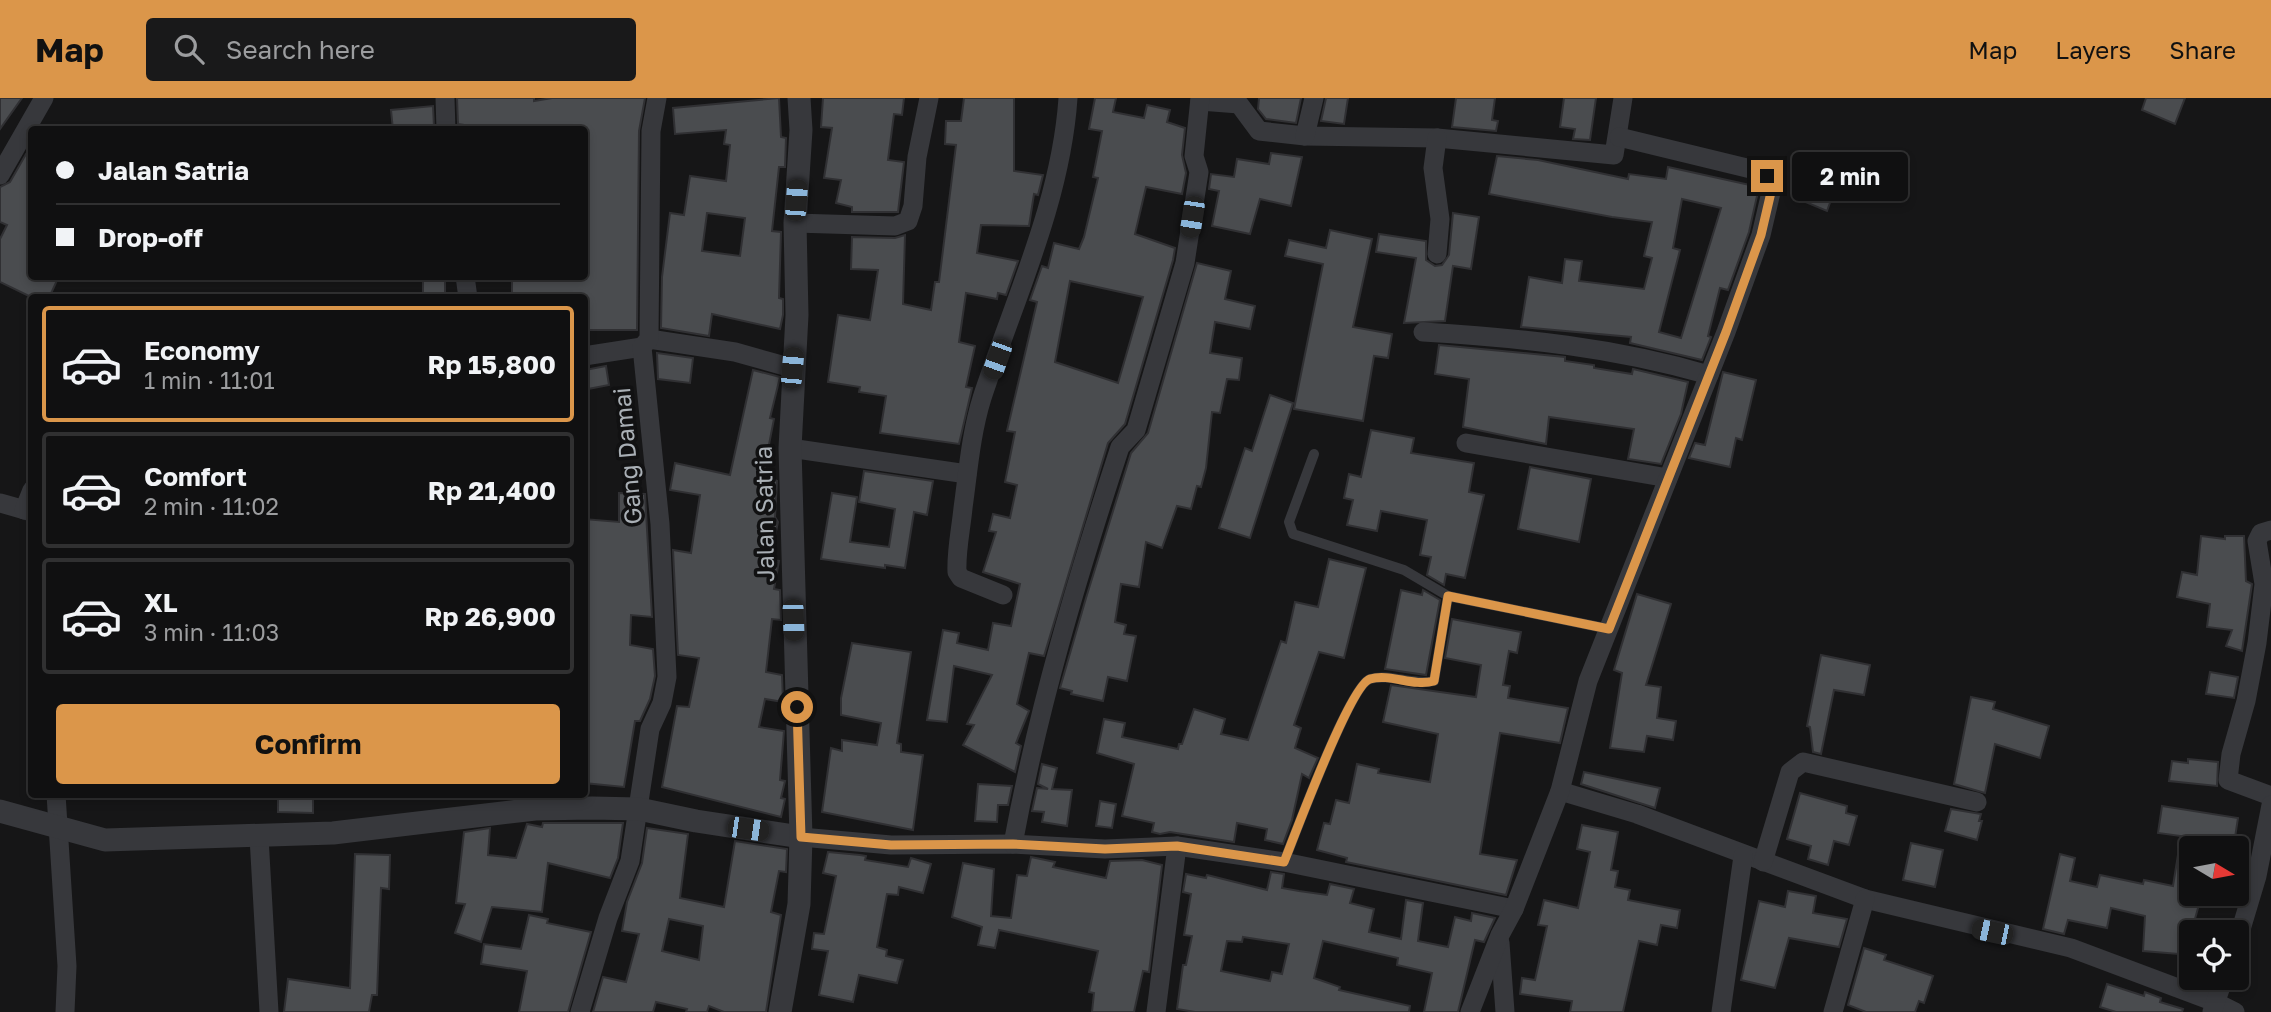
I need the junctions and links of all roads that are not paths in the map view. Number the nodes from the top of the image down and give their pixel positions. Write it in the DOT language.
graph roads {
  1 [pos="44,98"];
  2 [pos="445,98"];
  3 [pos="657,98"];
  4 [pos="799,98"];
  5 [pos="929,98"];
  6 [pos="1068,98"];
  7 [pos="1314,98"];
  8 [pos="1623,98"];
  9 [pos="1200,99"];
  10 [pos="446,126"];
  11 [pos="1305,136"];
  12 [pos="1619,137"];
  13 [pos="1437,138"];
  14 [pos="0,175"];
  15 [pos="795,223"];
  16 [pos="1437,254"];
  17 [pos="1423,332"];
  18 [pos="646,343"];
  19 [pos="588,355"];
  20 [pos="792,368"];
  21 [pos="1709,375"];
  22 [pos="1466,443"];
  23 [pos="790,448"];
  24 [pos="1314,454"];
  25 [pos="967,474"];
  26 [pos="1668,478"];
  27 [pos="0,503"];
  28 [pos="28,511"];
  29 [pos="2271,530"];
  30 [pos="1003,595"];
  31 [pos="1448,596"];
  32 [pos="1609,629"];
  33 [pos="1560,791"];
  34 [pos="2271,796"];
  35 [pos="56,798"];
  36 [pos="535,802"];
  37 [pos="1978,802"];
  38 [pos="2271,805"];
  39 [pos="639,809"];
  40 [pos="0,811"];
  41 [pos="55,828"];
  42 [pos="259,837"];
  43 [pos="801,837"];
  44 [pos="1013,844"];
  45 [pos="1177,846"];
  46 [pos="1743,856"];
  47 [pos="1284,862"];
  48 [pos="1763,862"];
  49 [pos="1866,900"];
  50 [pos="1514,909"];
  51 [pos="2244,920"];
  52 [pos="1500,935"];
  53 [pos="2220,990"];
  54 [pos="2214,1007"];
  55 [pos="65,1012"];
  56 [pos="270,1012"];
  57 [pos="580,1012"];
  58 [pos="780,1012"];
  59 [pos="1156,1012"];
  60 [pos="1470,1012"];
  61 [pos="1505,1012"];
  62 [pos="1721,1012"];
  63 [pos="1833,1012"];
  64 [pos="2235,1012"];
  1 -- 14 [label="street"];
  2 -- 10 [label="street"];
  3 -- 18 [label="street, Gang Damai"];
  4 -- 15 [label="street, Jalan Satria"];
  5 -- 15 [label="street"];
  6 -- 25 [label="street"];
  7 -- 11 [label="street"];
  8 -- 12 [label="street"];
  9 -- 11 [label="street"];
  9 -- 44 [label="street"];
  11 -- 13 [label="street"];
  12 -- 13 [label="street"];
  12 -- 21 [label="street"];
  13 -- 16 [label="street"];
  15 -- 20 [label="street, Jalan Satria"];
  17 -- 21 [label="street"];
  18 -- 19 [label="street"];
  18 -- 20 [label="street"];
  18 -- 39 [label="street, Gang Damai"];
  20 -- 23 [label="street, Jalan Satria"];
  21 -- 26 [label="street"];
  22 -- 26 [label="street"];
  23 -- 25 [label="street"];
  23 -- 43 [label="street, Jalan Satria"];
  24 -- 31 [label="lane"];
  25 -- 30 [label="street"];
  26 -- 32 [label="street"];
  27 -- 28 [label="street"];
  29 -- 34 [label="street"];
  31 -- 32 [label="lane"];
  31 -- 47 [label="lane"];
  32 -- 33 [label="street"];
  33 -- 46 [label="street"];
  33 -- 50 [label="street"];
  35 -- 41 [label="street"];
  36 -- 39 [label="street"];
  36 -- 42 [label="street"];
  37 -- 48 [label="street"];
  38 -- 51 [label="street"];
  39 -- 43 [label="street"];
  39 -- 57 [label="street, Gang Damai"];
  40 -- 41 [label="street"];
  41 -- 42 [label="street"];
  41 -- 55 [label="street"];
  42 -- 56 [label="street"];
  43 -- 44 [label="street"];
  43 -- 58 [label="street, Jalan Satria"];
  44 -- 45 [label="street"];
  45 -- 47 [label="street"];
  45 -- 59 [label="street"];
  46 -- 48 [label="street"];
  46 -- 62 [label="street"];
  47 -- 50 [label="street"];
  48 -- 49 [label="street"];
  49 -- 54 [label="street"];
  49 -- 63 [label="street"];
  50 -- 52 [label="street"];
  52 -- 60 [label="street"];
  52 -- 61 [label="street"];
  53 -- 54 [label="street"];
  54 -- 64 [label="street"];
}
